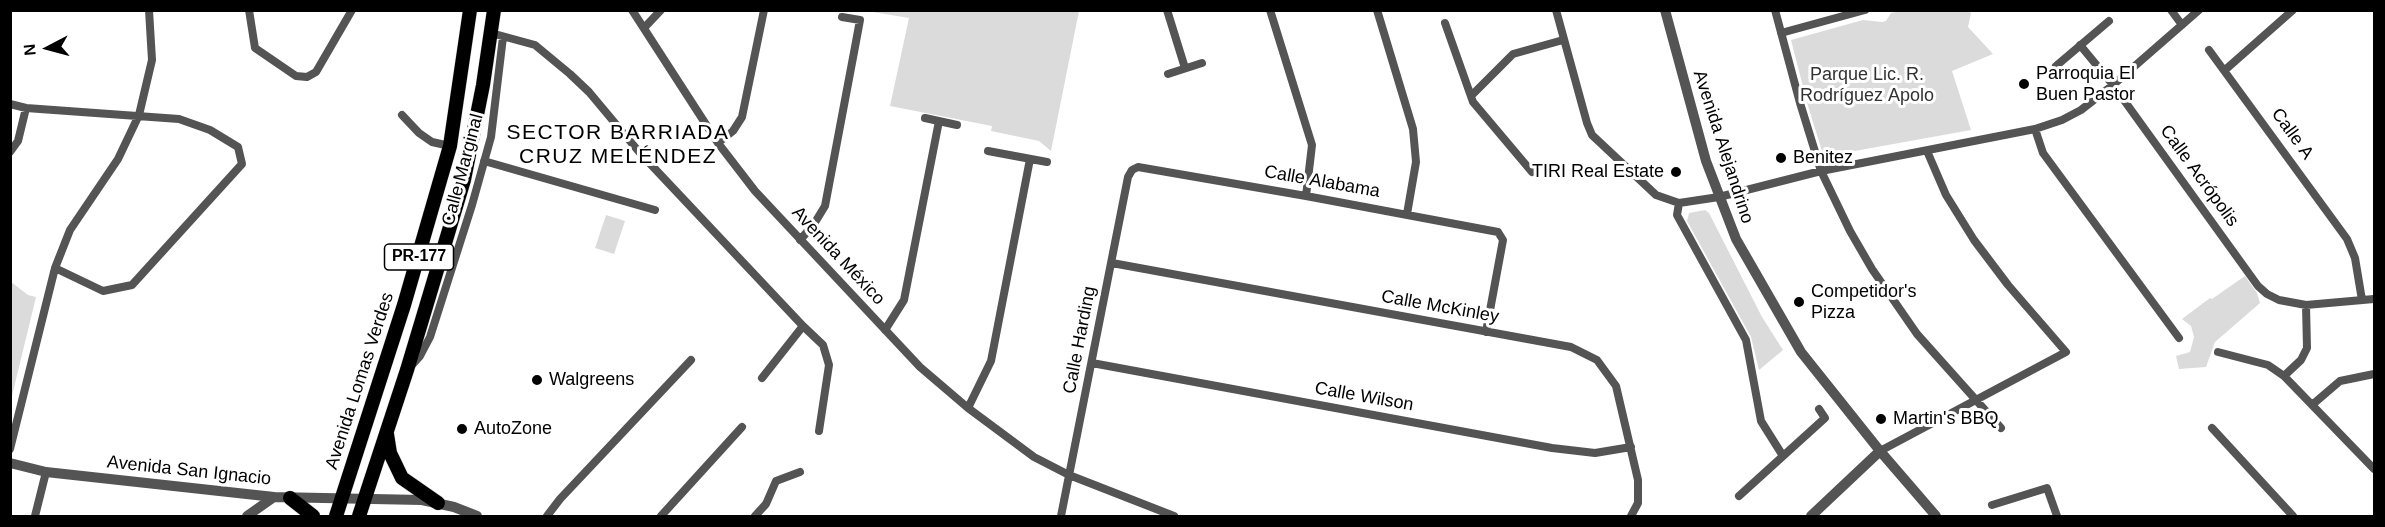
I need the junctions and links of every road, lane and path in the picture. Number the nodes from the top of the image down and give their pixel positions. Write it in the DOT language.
graph roads {
  1 [pos="149,10"];
  2 [pos="249,10"];
  3 [pos="352,10"];
  4 [pos="471,10"];
  5 [pos="494,10"];
  6 [pos="632,10"];
  7 [pos="661,10"];
  8 [pos="764,10"];
  9 [pos="1167,10"];
  10 [pos="1270,10"];
  11 [pos="1377,10"];
  12 [pos="1556,10"];
  13 [pos="1665,10"];
  14 [pos="1775,10"];
  15 [pos="1865,10"];
  16 [pos="2171,10"];
  17 [pos="2199,10"];
  18 [pos="2293,10"];
  19 [pos="842,17"];
  20 [pos="2109,21"];
  21 [pos="1445,23"];
  22 [pos="2182,25"];
  23 [pos="644,28"];
  24 [pos="1781,33"];
  25 [pos="497,35"];
  26 [pos="1563,40"];
  27 [pos="2080,45"];
  28 [pos="2210,50"];
  29 [pos="1202,63"];
  30 [pos="2056,66"];
  31 [pos="1185,68"];
  32 [pos="2225,70"];
  33 [pos="1168,74"];
  34 [pos="2113,85"];
  35 [pos="1471,96"];
  36 [pos="10,104"];
  37 [pos="26,108"];
  38 [pos="402,115"];
  39 [pos="139,116"];
  40 [pos="925,118"];
  41 [pos="939,121"];
  42 [pos="957,125"];
  43 [pos="2035,129"];
  44 [pos="718,143"];
  45 [pos="450,146"];
  46 [pos="988,151"];
  47 [pos="1928,151"];
  48 [pos="10,152"];
  49 [pos="1030,159"];
  50 [pos="484,161"];
  51 [pos="1047,162"];
  52 [pos="1132,170"];
  53 [pos="1821,171"];
  54 [pos="1532,172"];
  55 [pos="1306,196"];
  56 [pos="1719,197"];
  57 [pos="1679,203"];
  58 [pos="655,210"];
  59 [pos="1407,214"];
  60 [pos="800,240"];
  61 [pos="1112,263"];
  62 [pos="55,268"];
  63 [pos="2374,299"];
  64 [pos="2362,300"];
  65 [pos="2306,305"];
  66 [pos="803,326"];
  67 [pos="885,330"];
  68 [pos="1486,332"];
  69 [pos="2179,338"];
  70 [pos="2218,352"];
  71 [pos="691,360"];
  72 [pos="1092,363"];
  73 [pos="406,370"];
  74 [pos="2374,374"];
  75 [pos="2284,376"];
  76 [pos="762,378"];
  77 [pos="1976,400"];
  78 [pos="2312,405"];
  79 [pos="968,408"];
  80 [pos="1819,409"];
  81 [pos="742,427"];
  82 [pos="2001,428"];
  83 [pos="2212,428"];
  84 [pos="387,431"];
  85 [pos="819,431"];
  86 [pos="1631,447"];
  87 [pos="10,449"];
  88 [pos="1880,451"];
  89 [pos="1783,456"];
  90 [pos="10,463"];
  91 [pos="2374,470"];
  92 [pos="46,472"];
  93 [pos="800,472"];
  94 [pos="1070,475"];
  95 [pos="1738,496"];
  96 [pos="274,497"];
  97 [pos="290,498"];
  98 [pos="342,498"];
  99 [pos="365,498"];
  100 [pos="438,503"];
  101 [pos="1992,505"];
  102 [pos="35,516"];
  103 [pos="247,516"];
  104 [pos="313,516"];
  105 [pos="336,516"];
  106 [pos="359,516"];
  107 [pos="477,516"];
  108 [pos="547,516"];
  109 [pos="661,516"];
  110 [pos="756,516"];
  111 [pos="1061,516"];
  112 [pos="1170,516"];
  113 [pos="1631,516"];
  114 [pos="1811,516"];
  115 [pos="1936,516"];
  116 [pos="2057,516"];
  117 [pos="2293,516"];
  1 -- 39 [label="street"];
  2 -- 3 [label="street"];
  4 -- 45 [label="main road, Avenida Lomas Verdes / PR-177"];
  5 -- 25 [label="main road, PR-177"];
  6 -- 23 [label="street, Avenida México"];
  7 -- 23 [label="street"];
  8 -- 44 [label="street"];
  9 -- 31 [label="street"];
  10 -- 55 [label="street"];
  11 -- 59 [label="street"];
  12 -- 26 [label="street"];
  13 -- 56 [label="street, Avenida Alejandrino"];
  14 -- 24 [label="street"];
  15 -- 24 [label="street"];
  16 -- 22 [label="street"];
  17 -- 22 [label="street"];
  18 -- 32 [label="street"];
  19 -- 60 [label="street"];
  20 -- 27 [label="street"];
  21 -- 35 [label="street"];
  22 -- 34 [label="street"];
  23 -- 44 [label="street, Avenida México"];
  24 -- 53 [label="street"];
  25 -- 50 [label="street, Calle Marginal"];
  25 -- 66 [label="street"];
  25 -- 73 [label="main road, PR-177"];
  26 -- 35 [label="street"];
  26 -- 57 [label="street"];
  27 -- 30 [label="street"];
  27 -- 34 [label="street, Calle Acrópolis"];
  28 -- 32 [label="street, Calle A"];
  29 -- 31 [label="street"];
  31 -- 33 [label="street"];
  32 -- 64 [label="street, Calle A"];
  34 -- 43 [label="street"];
  34 -- 65 [label="street, Calle Acrópolis"];
  35 -- 54 [label="street"];
  36 -- 37 [label="street"];
  37 -- 39 [label="street"];
  37 -- 48 [label="street"];
  38 -- 45 [label="street"];
  39 -- 62 [label="street"];
  39 -- 62 [label="street"];
  40 -- 41 [label="street"];
  41 -- 42 [label="street"];
  41 -- 67 [label="street"];
  43 -- 47 [label="street"];
  43 -- 69 [label="street"];
  44 -- 60 [label="street, Avenida México"];
  45 -- 98 [label="main road, Avenida Lomas Verdes / PR-177"];
  46 -- 49 [label="street"];
  47 -- 53 [label="street"];
  47 -- 77 [label="street"];
  49 -- 51 [label="street"];
  49 -- 79 [label="street"];
  50 -- 58 [label="street"];
  50 -- 73 [label="street, Calle Marginal"];
  52 -- 55 [label="street, Calle Alabama"];
  52 -- 61 [label="street, Calle Harding"];
  53 -- 56 [label="street"];
  53 -- 77 [label="street"];
  55 -- 59 [label="street, Calle Alabama"];
  56 -- 57 [label="street"];
  56 -- 88 [label="street, Avenida Alejandrino"];
  57 -- 89 [label="street"];
  59 -- 68 [label="street, Calle Alabama"];
  60 -- 67 [label="street, Avenida México"];
  61 -- 68 [label="street, Calle McKinley"];
  61 -- 72 [label="street, Calle Harding"];
  62 -- 87 [label="street"];
  63 -- 64 [label="street, Calle Acrópolis"];
  64 -- 65 [label="street, Calle Acrópolis"];
  65 -- 75 [label="street"];
  66 -- 76 [label="street"];
  66 -- 85 [label="street"];
  67 -- 79 [label="street, Avenida México"];
  68 -- 86 [label="street, Calle McKinley"];
  70 -- 75 [label="street"];
  71 -- 108 [label="street"];
  72 -- 86 [label="street, Calle Wilson"];
  72 -- 94 [label="street, Calle Harding"];
  73 -- 84 [label="main road, PR-177"];
  74 -- 78 [label="street"];
  75 -- 78 [label="street"];
  77 -- 82 [label="street"];
  77 -- 88 [label="street"];
  78 -- 91 [label="street"];
  79 -- 94 [label="street, Avenida México"];
  80 -- 89 [label="street"];
  81 -- 109 [label="street"];
  83 -- 117 [label="street"];
  84 -- 99 [label="main road, PR-177"];
  84 -- 100 [label="main road"];
  86 -- 113 [label="street, Calle McKinley"];
  88 -- 114 [label="street"];
  88 -- 115 [label="street, Avenida Alejandrino"];
  89 -- 95 [label="street"];
  90 -- 92 [label="street, Avenida San Ignacio"];
  92 -- 96 [label="street, Avenida San Ignacio"];
  92 -- 102 [label="street"];
  93 -- 110 [label="street"];
  94 -- 111 [label="street, Calle Harding"];
  94 -- 112 [label="street, Avenida México"];
  96 -- 97 [label="street, Avenida San Ignacio"];
  96 -- 103 [label="street"];
  97 -- 98 [label="street, Avenida San Ignacio"];
  97 -- 104 [label="main road"];
  98 -- 99 [label="street, Avenida San Ignacio"];
  98 -- 105 [label="main road, Avenida Lomas Verdes / PR-177"];
  99 -- 100 [label="street, Avenida San Ignacio"];
  99 -- 106 [label="main road, PR-177"];
  100 -- 107 [label="street, Avenida San Ignacio"];
  101 -- 116 [label="street"];
}
